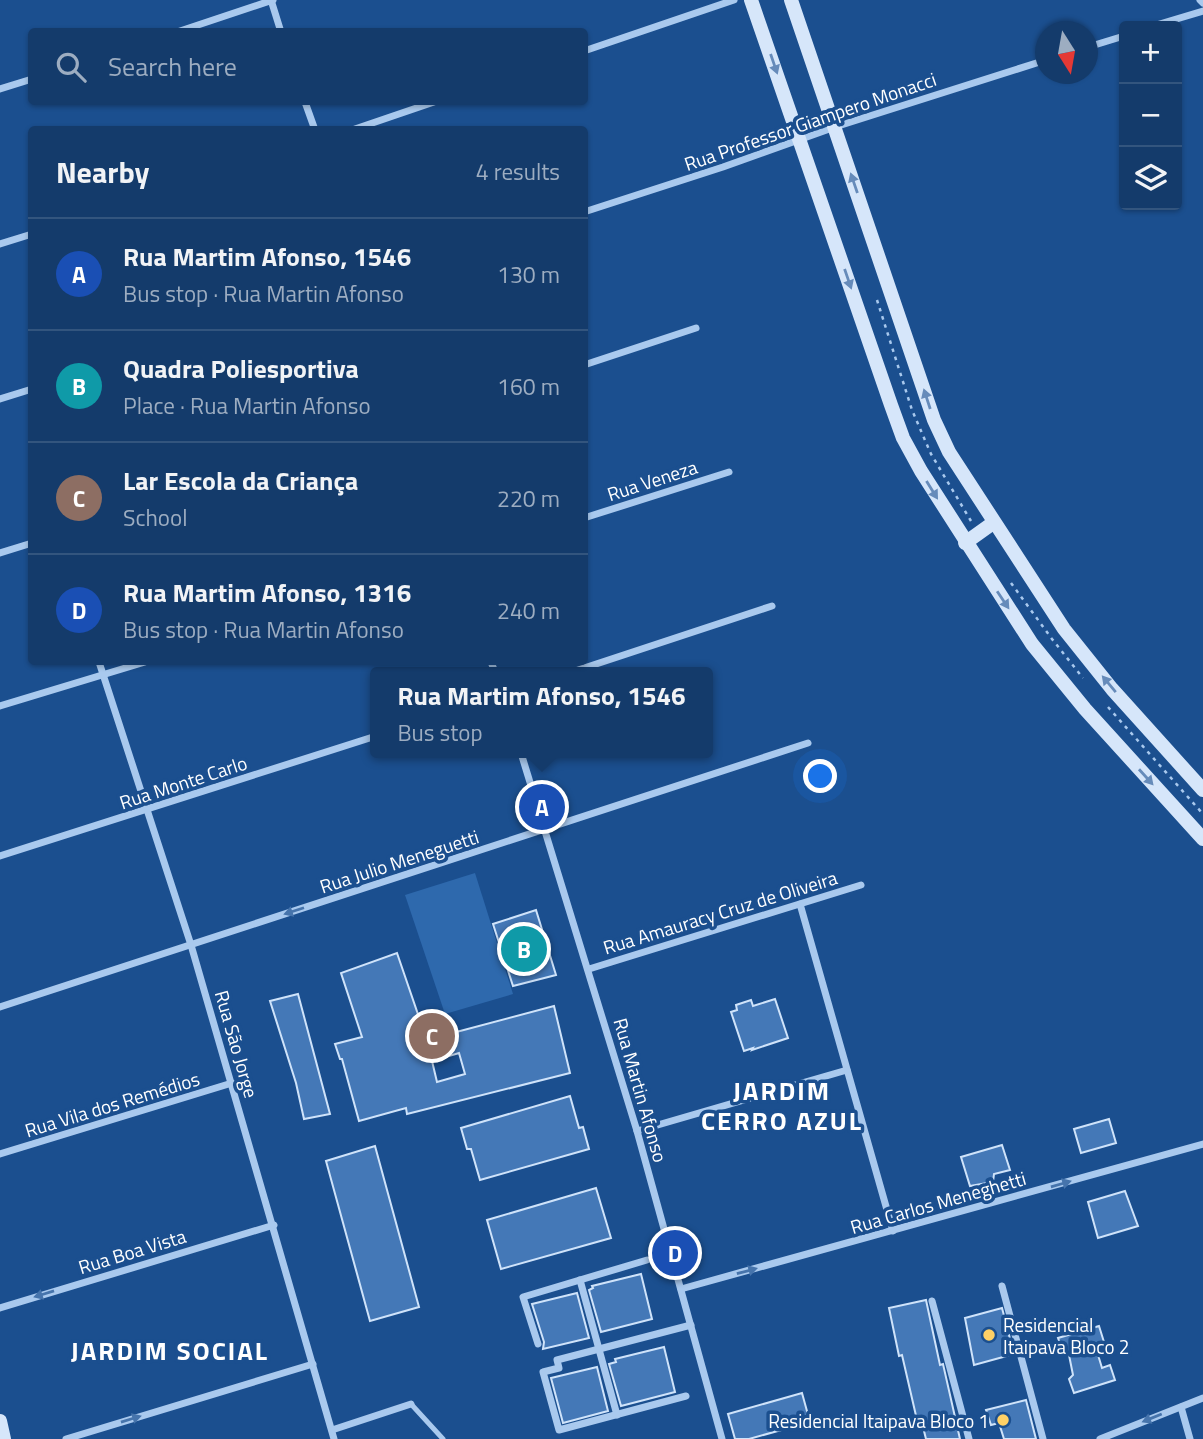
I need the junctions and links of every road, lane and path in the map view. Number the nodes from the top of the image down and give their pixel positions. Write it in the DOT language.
graph roads {
  1 [pos="272,0"];
  2 [pos="734,0"];
  3 [pos="751,0"];
  4 [pos="791,0"];
  5 [pos="1203,10"];
  6 [pos="1169,21"];
  7 [pos="189,28"];
  8 [pos="280,28"];
  9 [pos="1119,37"];
  10 [pos="1098,44"];
  11 [pos="588,50"];
  12 [pos="1035,64"];
  13 [pos="28,80"];
  14 [pos="0,89"];
  15 [pos="305,105"];
  16 [pos="425,105"];
  17 [pos="313,126"];
  18 [pos="364,126"];
  19 [pos="835,127"];
  20 [pos="800,139"];
  21 [pos="588,211"];
  22 [pos="28,235"];
  23 [pos="0,244"];
  24 [pos="696,328"];
  25 [pos="588,364"];
  26 [pos="28,390"];
  27 [pos="0,399"];
  28 [pos="730,472"];
  29 [pos="588,517"];
  30 [pos="993,523"];
  31 [pos="965,543"];
  32 [pos="28,544"];
  33 [pos="0,553"];
  34 [pos="772,606"];
  35 [pos="100,665"];
  36 [pos="135,665"];
  37 [pos="587,667"];
  38 [pos="103,675"];
  39 [pos="0,706"];
  40 [pos="370,738"];
  41 [pos="808,743"];
  42 [pos="523,758"];
  43 [pos="1203,790"];
  44 [pos="148,810"];
  45 [pos="546,830"];
  46 [pos="1203,839"];
  47 [pos="0,856"];
  48 [pos="860,885"];
  49 [pos="800,904"];
  50 [pos="191,945"];
  51 [pos="589,969"];
  52 [pos="0,1007"];
  53 [pos="847,1070"];
  54 [pos="232,1083"];
  55 [pos="637,1131"];
  56 [pos="1203,1144"];
  57 [pos="0,1154"];
  58 [pos="274,1224"];
  59 [pos="893,1231"];
  60 [pos="647,1260"];
  61 [pos="580,1280"];
  62 [pos="1002,1286"];
  63 [pos="681,1289"];
  64 [pos="932,1301"];
  65 [pos="0,1308"];
  66 [pos="691,1325"];
  67 [pos="538,1344"];
  68 [pos="599,1349"];
  69 [pos="313,1364"];
  70 [pos="686,1396"];
  71 [pos="1203,1398"];
  72 [pos="411,1404"];
  73 [pos="1181,1407"];
  74 [pos="617,1415"];
  75 [pos="0,1421"];
  76 [pos="332,1430"];
  77 [pos="4,1439"];
  78 [pos="66,1439"];
  79 [pos="334,1439"];
  80 [pos="443,1439"];
  81 [pos="722,1439"];
  82 [pos="969,1439"];
  83 [pos="1043,1439"];
  84 [pos="1100,1439"];
  85 [pos="1189,1439"];
  1 -- 7 [label="street"];
  1 -- 8 [label="street"];
  2 -- 11 [label="street"];
  3 -- 20 [label="main road, one-way"];
  4 -- 19 [label="main road"];
  5 -- 6 [label="street"];
  9 -- 10 [label="street"];
  12 -- 19 [label="street, Rua Professor Giampero Monacci"];
  13 -- 14 [label="street"];
  15 -- 17 [label="street"];
  16 -- 18 [label="street"];
  19 -- 20 [label="street, Rua Professor Giampero Monacci"];
  30 -- 19 [label="main road, one-way"];
  20 -- 21 [label="street, Rua Professor Giampero Monacci"];
  20 -- 31 [label="main road, one-way"];
  22 -- 23 [label="street"];
  24 -- 25 [label="street"];
  26 -- 27 [label="street"];
  28 -- 29 [label="street, Rua Veneza"];
  30 -- 31 [label="main road"];
  43 -- 30 [label="main road, one-way"];
  31 -- 46 [label="main road, one-way"];
  32 -- 33 [label="street"];
  34 -- 37 [label="street"];
  35 -- 38 [label="street, Rua São Jorge"];
  36 -- 38 [label="street"];
  38 -- 39 [label="street"];
  38 -- 44 [label="street, Rua São Jorge"];
  40 -- 44 [label="street, Rua Monte Carlo"];
  41 -- 45 [label="street, Rua Julio Meneguetti"];
  42 -- 45 [label="street, Rua Martin Afonso"];
  44 -- 47 [label="street, Rua Monte Carlo"];
  44 -- 50 [label="street, Rua São Jorge"];
  45 -- 50 [label="street, Rua Julio Meneguetti, one-way"];
  45 -- 51 [label="street, Rua Martin Afonso"];
  48 -- 49 [label="street, Rua Amauracy Cruz de Oliveira"];
  49 -- 51 [label="street, Rua Amauracy Cruz de Oliveira"];
  49 -- 53 [label="street"];
  50 -- 52 [label="street, Rua Julio Meneguetti"];
  50 -- 54 [label="street, Rua São Jorge"];
  51 -- 55 [label="street, Rua Martin Afonso"];
  53 -- 55 [label="street"];
  53 -- 59 [label="street"];
  54 -- 57 [label="street, Rua Vila dos Remédios"];
  54 -- 58 [label="street, Rua São Jorge"];
  55 -- 63 [label="street, Rua Martin Afonso"];
  59 -- 56 [label="street, Rua Carlos Meneghetti, one-way"];
  58 -- 65 [label="street, Rua Boa Vista, one-way"];
  58 -- 69 [label="street, Rua São Jorge"];
  63 -- 59 [label="street, Rua Carlos Meneghetti, one-way"];
  60 -- 61 [label="street"];
  61 -- 67 [label="street"];
  61 -- 68 [label="street"];
  62 -- 83 [label="street"];
  63 -- 66 [label="street, Rua Martin Afonso"];
  64 -- 82 [label="street"];
  66 -- 68 [label="street"];
  66 -- 81 [label="street, Rua Martin Afonso"];
  68 -- 74 [label="street"];
  68 -- 74 [label="street"];
  69 -- 76 [label="street, Rua São Jorge"];
  78 -- 69 [label="street, one-way"];
  70 -- 74 [label="street"];
  71 -- 73 [label="street"];
  72 -- 76 [label="street"];
  72 -- 80 [label="lane"];
  73 -- 84 [label="street, one-way"];
  73 -- 85 [label="street"];
  75 -- 77 [label="main road"];
  76 -- 79 [label="street, Rua São Jorge"];
}
